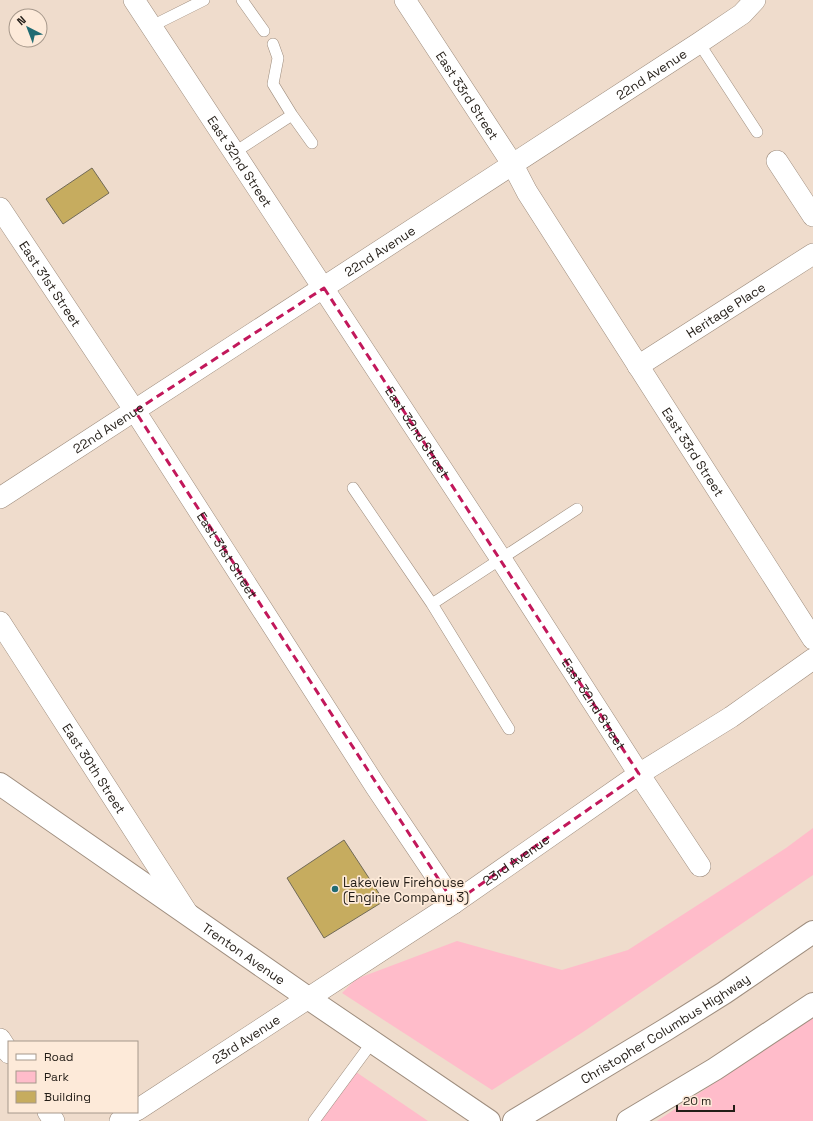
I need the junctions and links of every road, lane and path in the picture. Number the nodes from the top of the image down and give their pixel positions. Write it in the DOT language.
graph roads {
  1 [pos="134,0"];
  2 [pos="204,0"];
  3 [pos="242,0"];
  4 [pos="405,0"];
  5 [pos="755,0"];
  6 [pos="152,26"];
  7 [pos="264,31"];
  8 [pos="699,43"];
  9 [pos="273,44"];
  10 [pos="292,114"];
  11 [pos="757,132"];
  12 [pos="312,143"];
  13 [pos="235,152"];
  14 [pos="777,161"];
  15 [pos="513,165"];
  16 [pos="0,208"];
  17 [pos="813,216"];
  18 [pos="813,254"];
  19 [pos="324,288"];
  20 [pos="638,366"];
  21 [pos="135,411"];
  22 [pos="353,488"];
  23 [pos="0,498"];
  24 [pos="577,509"];
  25 [pos="501,559"];
  26 [pos="432,604"];
  27 [pos="0,622"];
  28 [pos="813,639"];
  29 [pos="813,659"];
  30 [pos="509,729"];
  31 [pos="639,774"];
  32 [pos="0,784"];
  33 [pos="700,866"];
  34 [pos="454,903"];
  35 [pos="188,914"];
  36 [pos="813,932"];
  37 [pos="308,998"];
  38 [pos="813,1004"];
  39 [pos="0,1039"];
  40 [pos="372,1041"];
  41 [pos="8,1051"];
  42 [pos="138,1109"];
  43 [pos="132,1113"];
  44 [pos="120,1121"];
  45 [pos="314,1121"];
  46 [pos="489,1121"];
  47 [pos="514,1121"];
  48 [pos="628,1121"];
  1 -- 6 [label="street, East 32nd Street"];
  2 -- 6 [label="lane"];
  3 -- 7 [label="lane"];
  4 -- 15 [label="street, East 33rd Street"];
  5 -- 8 [label="street, 22nd Avenue"];
  6 -- 13 [label="street, East 32nd Street"];
  8 -- 11 [label="lane"];
  8 -- 15 [label="street, 22nd Avenue"];
  9 -- 10 [label="lane"];
  10 -- 12 [label="lane"];
  10 -- 13 [label="lane"];
  13 -- 19 [label="street, East 32nd Street"];
  14 -- 17 [label="street"];
  15 -- 19 [label="street, 22nd Avenue"];
  15 -- 20 [label="street, East 33rd Street"];
  16 -- 21 [label="street, East 31st Street"];
  18 -- 20 [label="street, Heritage Place"];
  19 -- 21 [label="street, 22nd Avenue"];
  19 -- 25 [label="street, East 32nd Street"];
  20 -- 28 [label="street, East 33rd Street"];
  21 -- 23 [label="street, 22nd Avenue"];
  21 -- 34 [label="street, East 31st Street"];
  22 -- 26 [label="lane"];
  24 -- 25 [label="lane"];
  25 -- 26 [label="lane"];
  25 -- 31 [label="street, East 32nd Street"];
  26 -- 30 [label="lane"];
  27 -- 35 [label="street, East 30th Street"];
  29 -- 31 [label="street, 23rd Avenue"];
  31 -- 33 [label="street, East 32nd Street"];
  31 -- 34 [label="street, 23rd Avenue"];
  32 -- 35 [label="main road, Trenton Avenue"];
  34 -- 37 [label="street, 23rd Avenue"];
  35 -- 37 [label="main road, Trenton Avenue"];
  36 -- 47 [label="main road, Christopher Columbus Highway"];
  37 -- 40 [label="main road, Trenton Avenue"];
  37 -- 42 [label="street, 23rd Avenue"];
  38 -- 48 [label="main road"];
  39 -- 41 [label="street"];
  40 -- 45 [label="lane"];
  40 -- 46 [label="main road, Trenton Avenue"];
  43 -- 44 [label="street"];
}
